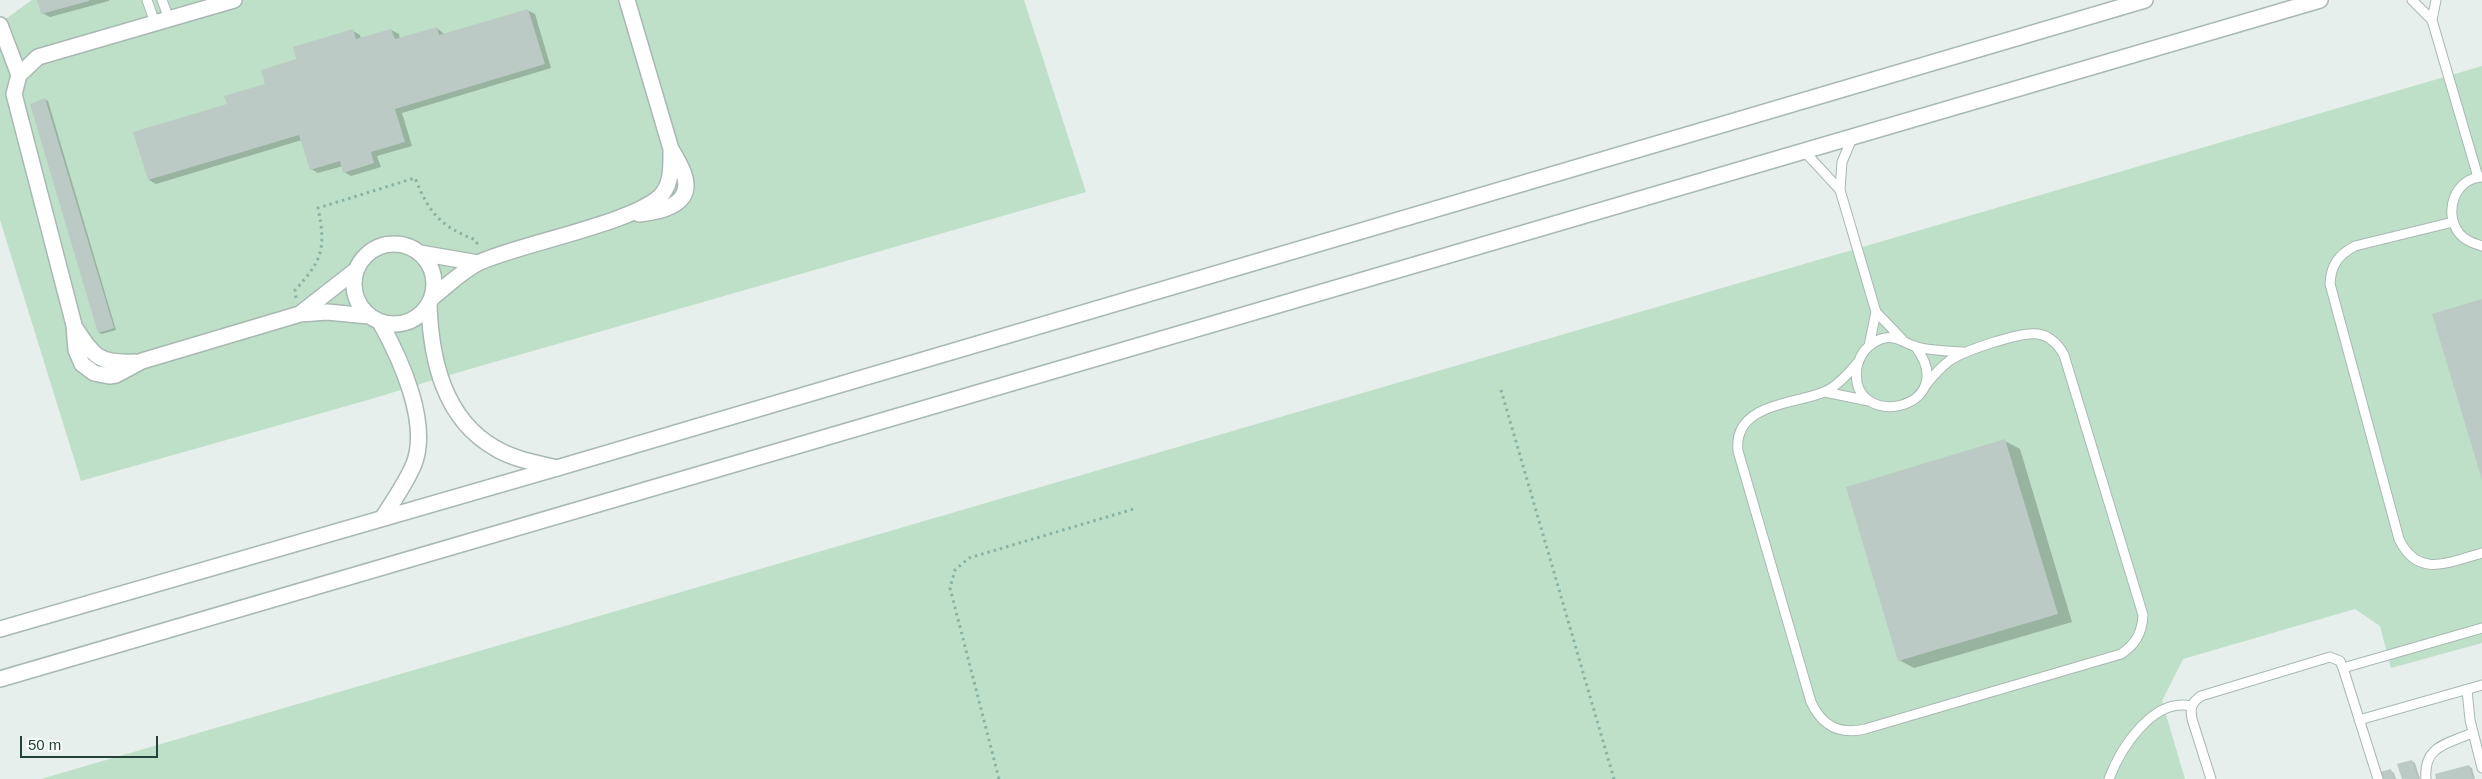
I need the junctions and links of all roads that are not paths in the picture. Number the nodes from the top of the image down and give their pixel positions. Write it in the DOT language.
graph roads {
  1 [pos="147,0"];
  2 [pos="162,0"];
  3 [pos="234,0"];
  4 [pos="627,0"];
  5 [pos="2145,0"];
  6 [pos="2320,0"];
  7 [pos="2412,0"];
  8 [pos="2436,0"];
  9 [pos="2432,20"];
  10 [pos="162,21"];
  11 [pos="0,25"];
  12 [pos="20,75"];
  13 [pos="1853,136"];
  14 [pos="1804,151"];
  15 [pos="2480,177"];
  16 [pos="1840,190"];
  17 [pos="2452,222"];
  18 [pos="2482,246"];
  19 [pos="420,253"];
  20 [pos="480,262"];
  21 [pos="356,270"];
  22 [pos="431,301"];
  23 [pos="1876,312"];
  24 [pos="299,314"];
  25 [pos="374,319"];
  26 [pos="1903,339"];
  27 [pos="1869,346"];
  28 [pos="1915,346"];
  29 [pos="1963,352"];
  30 [pos="1858,362"];
  31 [pos="1925,386"];
  32 [pos="1825,392"];
  33 [pos="1872,402"];
  34 [pos="557,468"];
  35 [pos="383,517"];
  36 [pos="2482,553"];
  37 [pos="2482,628"];
  38 [pos="0,629"];
  39 [pos="2343,668"];
  40 [pos="0,679"];
  41 [pos="2482,686"];
  42 [pos="2467,690"];
  43 [pos="2192,706"];
  44 [pos="2359,720"];
  45 [pos="2472,733"];
  46 [pos="2482,768"];
  47 [pos="2109,779"];
  48 [pos="2211,779"];
  49 [pos="2378,779"];
  50 [pos="2426,779"];
  1 -- 10 [label="lane"];
  2 -- 10 [label="lane"];
  3 -- 10 [label="street"];
  4 -- 20 [label="street"];
  5 -- 34 [label="street"];
  6 -- 13 [label="street"];
  7 -- 9 [label="lane"];
  8 -- 9 [label="lane"];
  9 -- 15 [label="lane"];
  10 -- 12 [label="street"];
  11 -- 12 [label="street"];
  12 -- 24 [label="street"];
  13 -- 14 [label="street"];
  13 -- 16 [label="lane"];
  14 -- 16 [label="lane"];
  14 -- 40 [label="street"];
  15 -- 17 [label="lane"];
  16 -- 23 [label="lane"];
  17 -- 18 [label="lane"];
  17 -- 36 [label="lane"];
  19 -- 20 [label="street"];
  19 -- 21 [label="street"];
  19 -- 22 [label="street"];
  20 -- 22 [label="street"];
  21 -- 24 [label="street"];
  21 -- 25 [label="street"];
  22 -- 25 [label="street"];
  22 -- 34 [label="street"];
  23 -- 26 [label="lane"];
  23 -- 27 [label="lane"];
  24 -- 25 [label="street"];
  25 -- 35 [label="street"];
  26 -- 27 [label="lane"];
  26 -- 28 [label="lane"];
  27 -- 30 [label="lane"];
  28 -- 29 [label="lane"];
  28 -- 31 [label="lane"];
  29 -- 31 [label="lane"];
  29 -- 32 [label="lane"];
  30 -- 32 [label="lane"];
  30 -- 33 [label="lane"];
  31 -- 33 [label="lane"];
  32 -- 33 [label="lane"];
  34 -- 35 [label="street"];
  35 -- 38 [label="street"];
  37 -- 39 [label="lane"];
  39 -- 43 [label="lane"];
  39 -- 44 [label="lane"];
  41 -- 42 [label="lane"];
  42 -- 44 [label="lane"];
  42 -- 45 [label="lane"];
  43 -- 47 [label="lane"];
  43 -- 48 [label="lane"];
  44 -- 49 [label="lane"];
  45 -- 46 [label="lane"];
  45 -- 50 [label="lane"];
}
